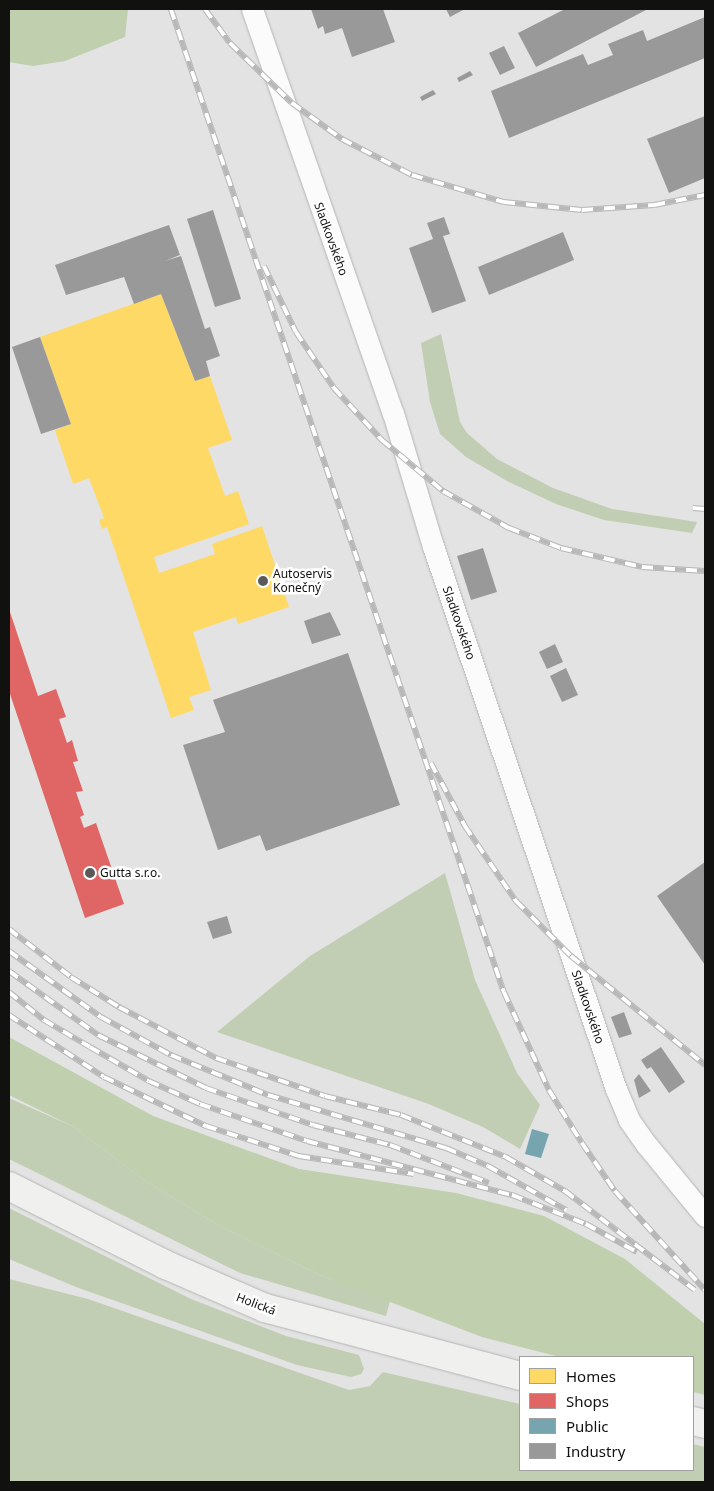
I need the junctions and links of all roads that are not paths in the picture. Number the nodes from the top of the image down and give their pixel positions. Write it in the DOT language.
graph roads {
  1 [pos="252,9"];
  2 [pos="9,1186"];
  3 [pos="705,1216"];
  4 [pos="519,1376"];
  1 -- 3 [label="street, Sladkovského"];
  2 -- 4 [label="street, Holická"];
}
